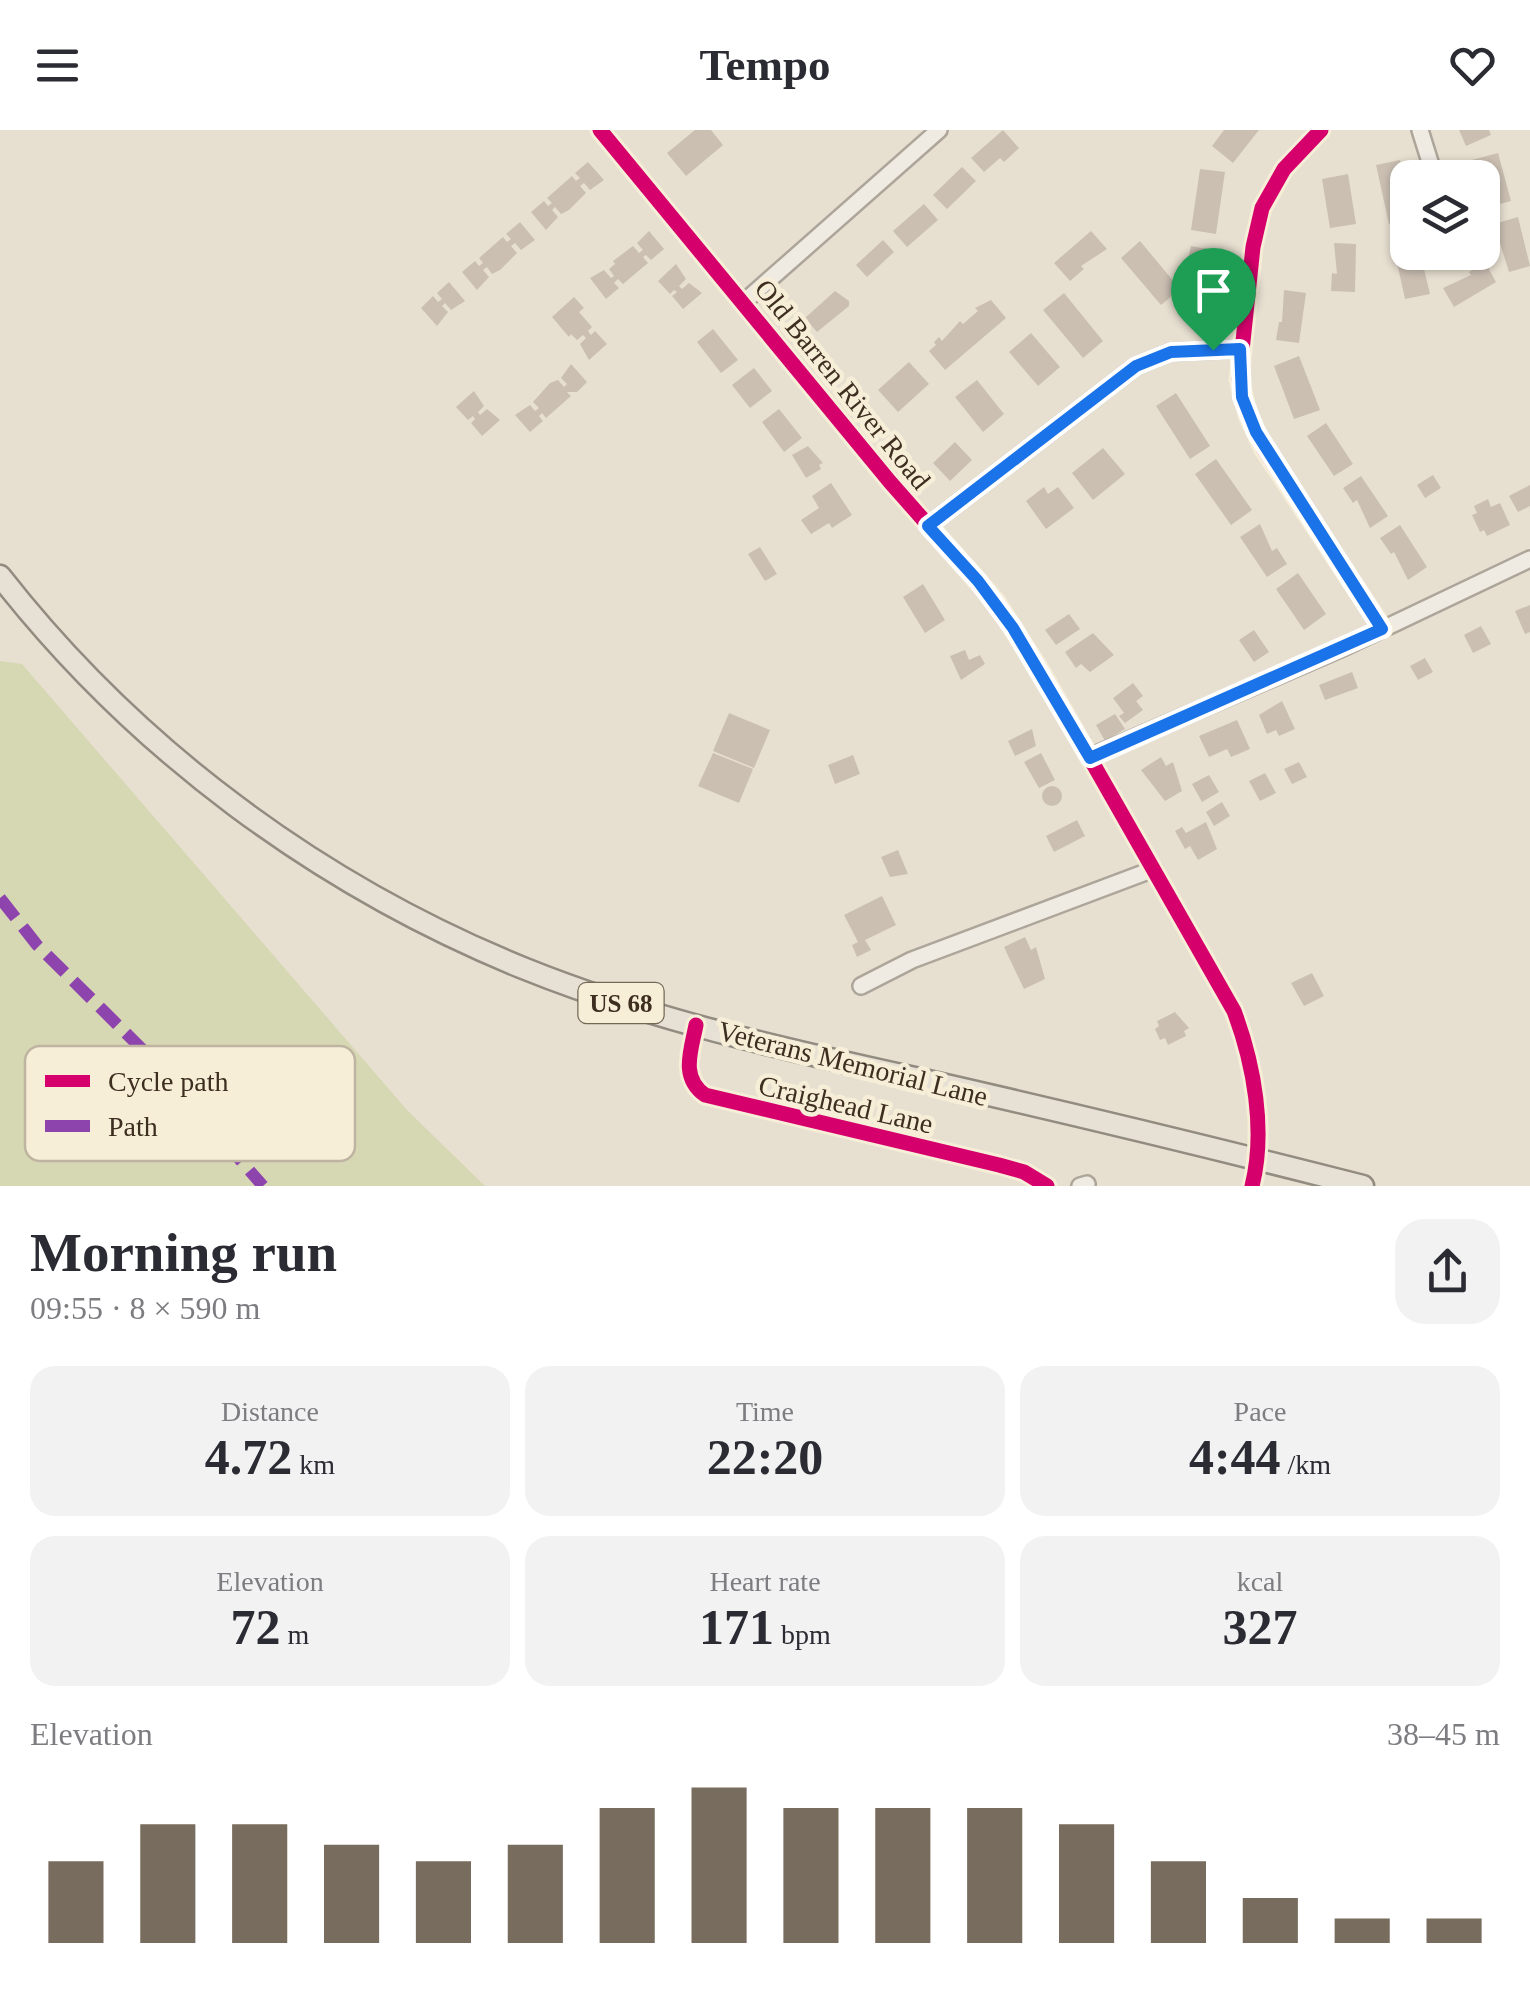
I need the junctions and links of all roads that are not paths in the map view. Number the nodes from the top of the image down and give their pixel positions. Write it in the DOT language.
graph roads {
  1 [pos="600,130"];
  2 [pos="940,130"];
  3 [pos="1320,130"];
  4 [pos="1420,130"];
  5 [pos="1429,160"];
  6 [pos="744,302"];
  7 [pos="1240,349"];
  8 [pos="928,526"];
  9 [pos="1530,559"];
  10 [pos="0,576"];
  11 [pos="1382,629"];
  12 [pos="1090,758"];
  13 [pos="1154,869"];
  14 [pos="862,986"];
  15 [pos="696,1025"];
  16 [pos="1259,1160"];
  17 [pos="1048,1186"];
  18 [pos="1252,1186"];
  19 [pos="1363,1186"];
  1 -- 6 [label="street, Old Barren River Road"];
  2 -- 6 [label="street"];
  3 -- 7 [label="street"];
  4 -- 5 [label="street"];
  6 -- 8 [label="street, Old Barren River Road"];
  7 -- 8 [label="street"];
  7 -- 11 [label="street"];
  8 -- 12 [label="street, Old Barren River Road"];
  9 -- 11 [label="street"];
  10 -- 15 [label="main road, Veterans Memorial Lane / US 68"];
  11 -- 12 [label="street"];
  12 -- 13 [label="street, Old Barren River Road"];
  13 -- 14 [label="street"];
  13 -- 16 [label="street, Old Barren River Road"];
  15 -- 16 [label="main road, Veterans Memorial Lane / US 68"];
  15 -- 17 [label="street, Craighead Lane"];
  16 -- 18 [label="street"];
  16 -- 19 [label="main road, Veterans Memorial Lane / US 68"];
}
